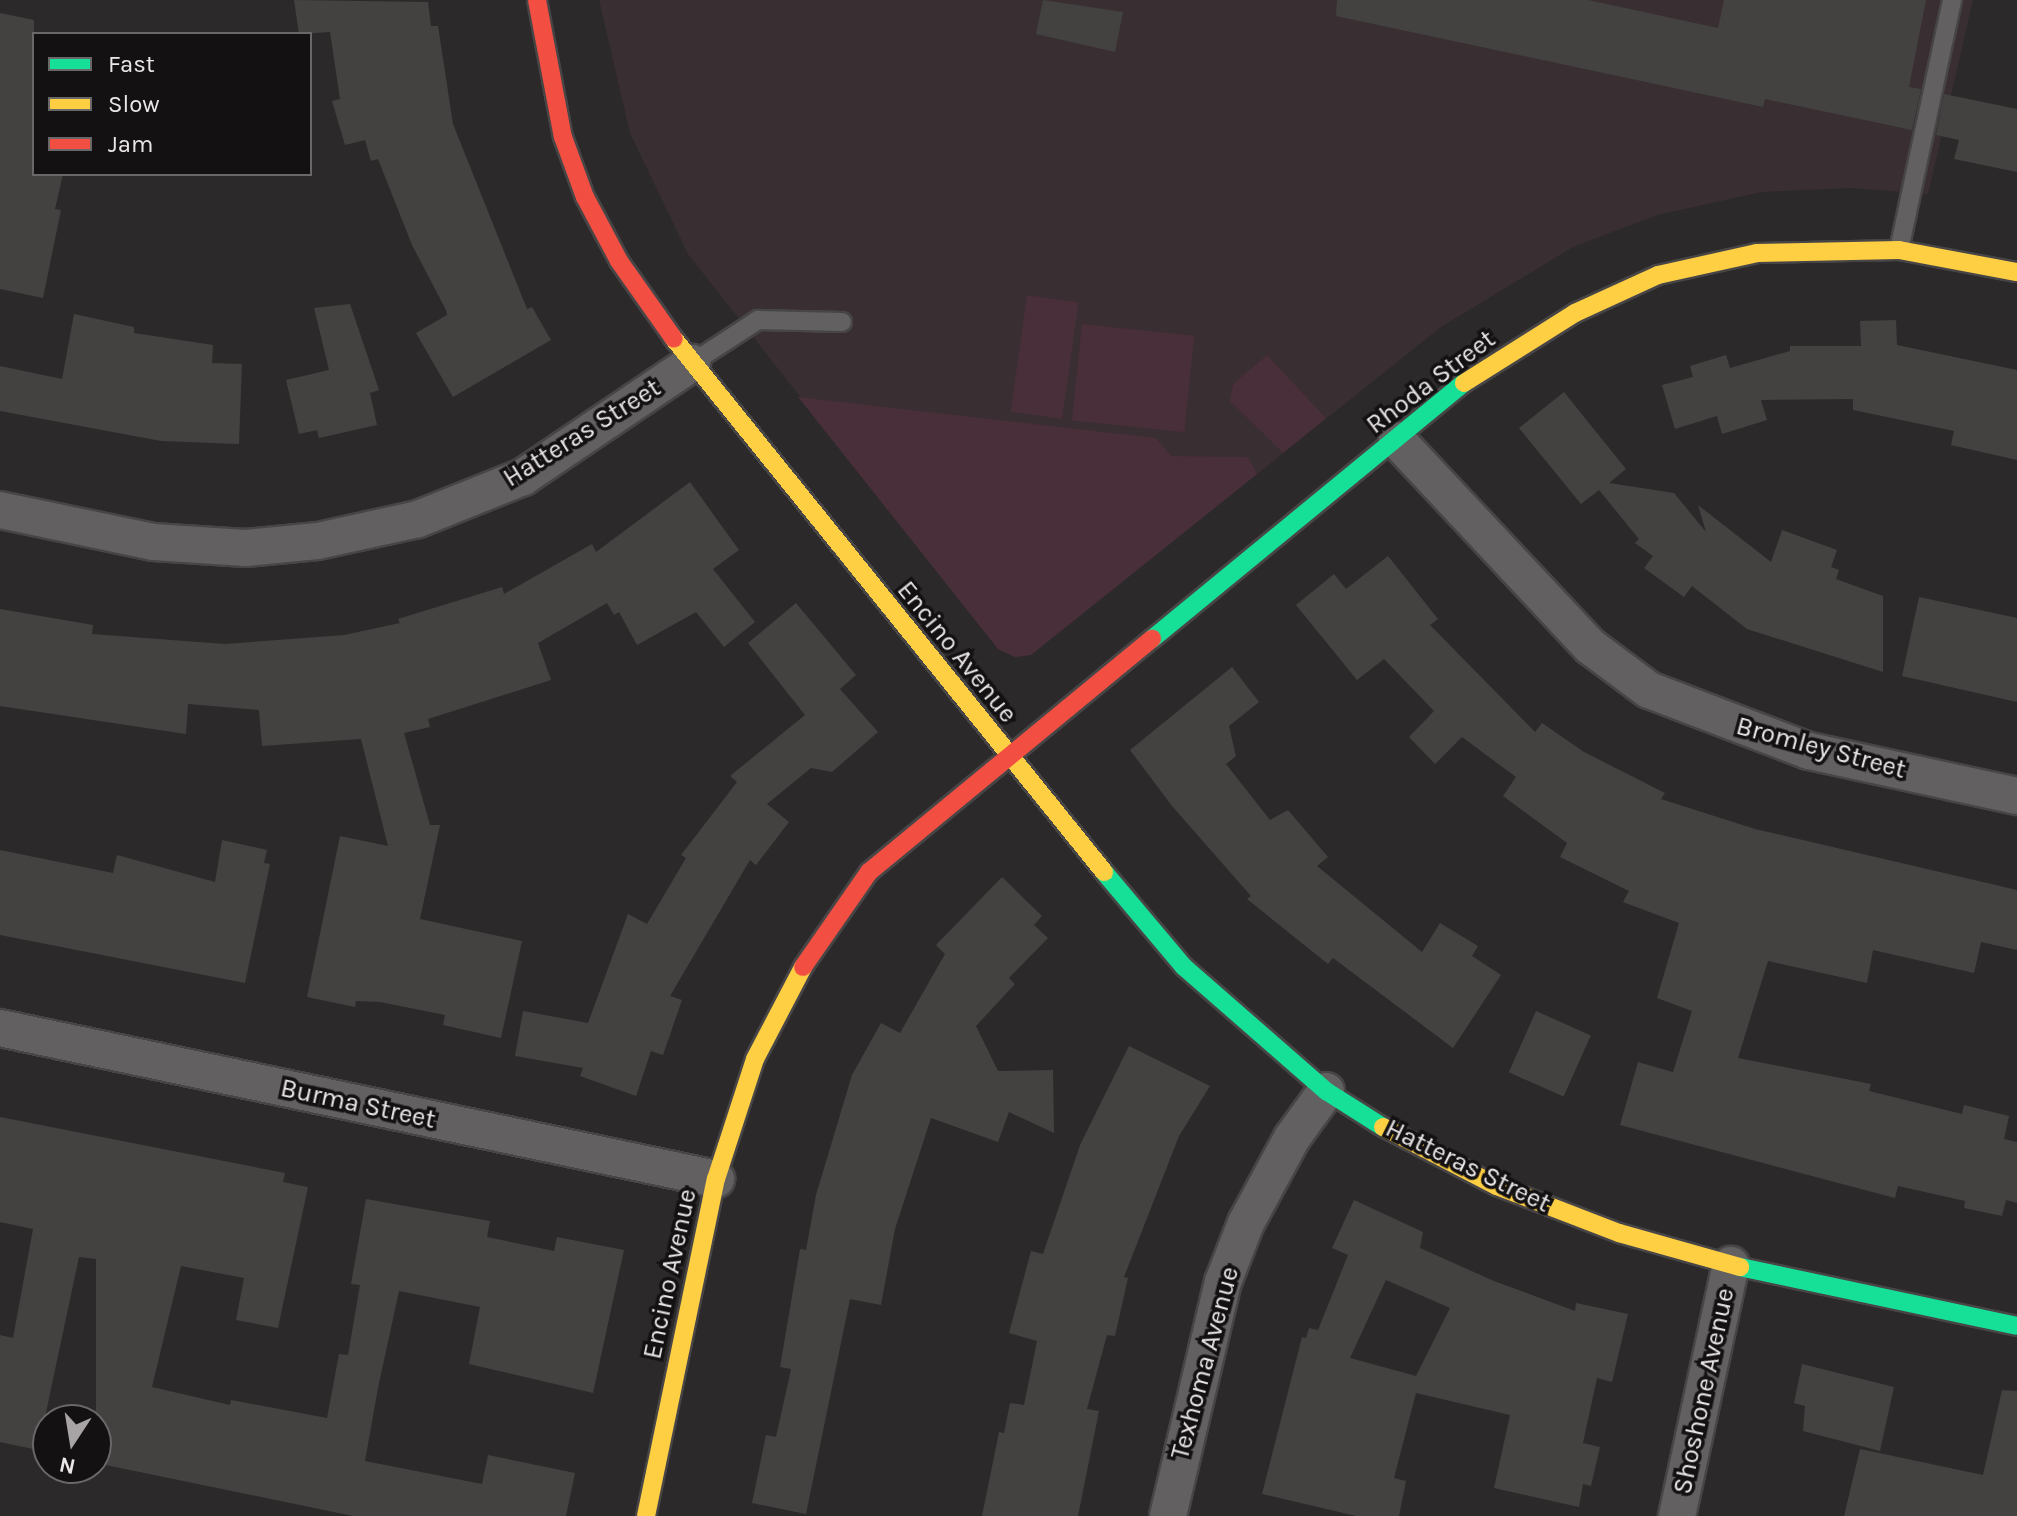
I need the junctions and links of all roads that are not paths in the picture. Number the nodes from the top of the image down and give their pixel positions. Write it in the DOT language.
graph roads {
  1 [pos="537,0"];
  2 [pos="1952,0"];
  3 [pos="1899,250"];
  4 [pos="2017,272"];
  5 [pos="842,322"];
  6 [pos="692,363"];
  7 [pos="1397,440"];
  8 [pos="0,510"];
  9 [pos="1009,758"];
  10 [pos="2017,796"];
  11 [pos="0,1028"];
  12 [pos="1326,1091"];
  13 [pos="716,1179"];
  14 [pos="1731,1265"];
  15 [pos="2017,1326"];
  16 [pos="646,1516"];
  17 [pos="1168,1516"];
  18 [pos="1677,1516"];
  1 -- 6 [label="street, Encino Avenue"];
  2 -- 3 [label="lane"];
  3 -- 4 [label="street, Rhoda Street"];
  3 -- 7 [label="street, Rhoda Street"];
  5 -- 6 [label="lane"];
  6 -- 8 [label="street, Hatteras Street"];
  6 -- 9 [label="street, Encino Avenue"];
  7 -- 9 [label="street, Rhoda Street"];
  7 -- 10 [label="street, Bromley Street"];
  9 -- 12 [label="street, Hatteras Street"];
  9 -- 13 [label="street, Encino Avenue"];
  11 -- 13 [label="street, Burma Street"];
  12 -- 14 [label="street, Hatteras Street"];
  12 -- 17 [label="street, Texhoma Avenue"];
  13 -- 16 [label="street, Encino Avenue"];
  14 -- 15 [label="street, Hatteras Street"];
  14 -- 18 [label="street, Shoshone Avenue"];
}
